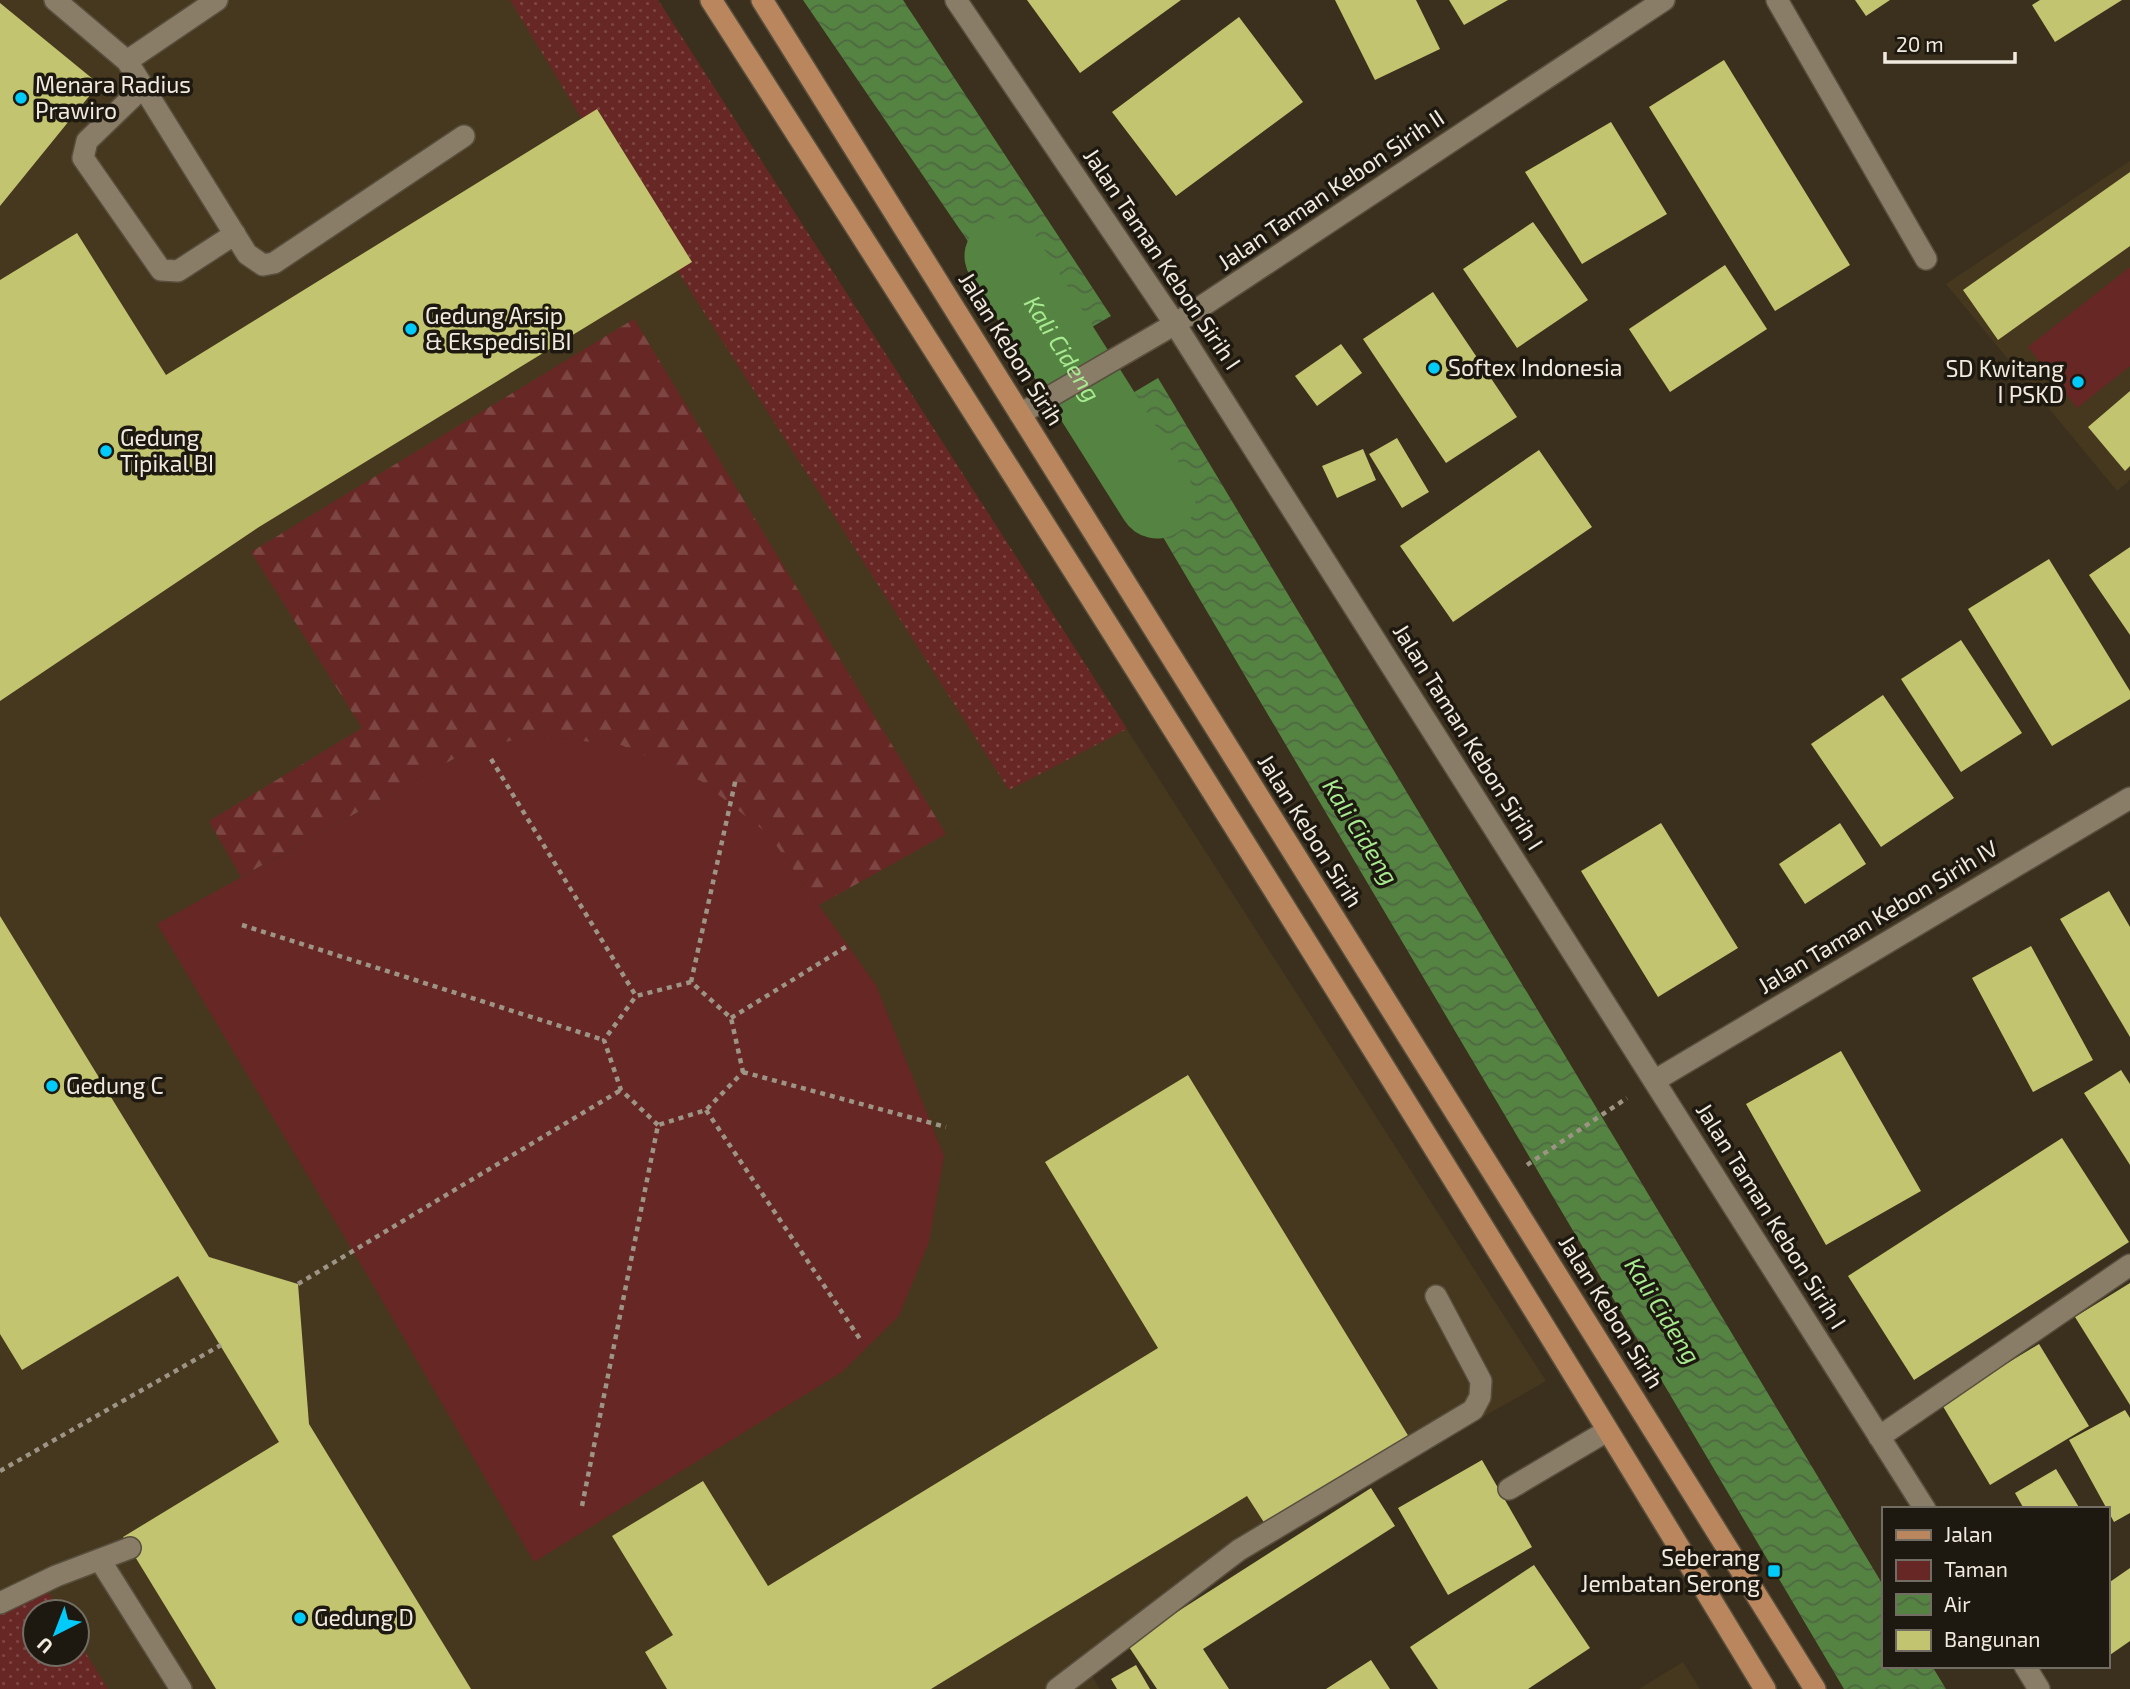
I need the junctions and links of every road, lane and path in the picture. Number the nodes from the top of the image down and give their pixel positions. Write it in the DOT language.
graph roads {
  1 [pos="55,0"];
  2 [pos="217,0"];
  3 [pos="711,0"];
  4 [pos="762,0"];
  5 [pos="956,0"];
  6 [pos="1664,0"];
  7 [pos="1777,0"];
  8 [pos="127,61"];
  9 [pos="143,87"];
  10 [pos="464,136"];
  11 [pos="235,234"];
  12 [pos="1926,259"];
  13 [pos="1175,324"];
  14 [pos="1020,414"];
  15 [pos="491,759"];
  16 [pos="736,778"];
  17 [pos="2130,798"];
  18 [pos="242,925"];
  19 [pos="849,946"];
  20 [pos="691,982"];
  21 [pos="636,996"];
  22 [pos="731,1018"];
  23 [pos="604,1040"];
  24 [pos="743,1072"];
  25 [pos="1654,1081"];
  26 [pos="621,1090"];
  27 [pos="1610,1109"];
  28 [pos="706,1110"];
  29 [pos="658,1125"];
  30 [pos="946,1127"];
  31 [pos="1524,1167"];
  32 [pos="2130,1265"];
  33 [pos="298,1284"];
  34 [pos="1436,1296"];
  35 [pos="860,1339"];
  36 [pos="221,1345"];
  37 [pos="1607,1431"];
  38 [pos="1879,1437"];
  39 [pos="0,1471"];
  40 [pos="1509,1489"];
  41 [pos="582,1506"];
  42 [pos="1924,1507"];
  43 [pos="130,1548"];
  44 [pos="100,1560"];
  45 [pos="0,1603"];
  46 [pos="2026,1668"];
  47 [pos="181,1689"];
  48 [pos="1057,1689"];
  49 [pos="1765,1689"];
  50 [pos="1815,1689"];
  51 [pos="2039,1689"];
  1 -- 8 [label="street"];
  2 -- 8 [label="street"];
  3 -- 37 [label="main road"];
  4 -- 14 [label="main road, Jalan Kebon Sirih"];
  5 -- 13 [label="street, Jalan Taman Kebon Sirih I"];
  6 -- 13 [label="street, Jalan Taman Kebon Sirih II"];
  7 -- 12 [label="street"];
  8 -- 9 [label="street"];
  9 -- 11 [label="street"];
  9 -- 11 [label="street"];
  10 -- 11 [label="street"];
  13 -- 14 [label="street, Jalan Taman Kebon Sirih II"];
  13 -- 25 [label="street, Jalan Taman Kebon Sirih I"];
  14 -- 50 [label="main road, Jalan Kebon Sirih"];
  15 -- 21 [label="path"];
  16 -- 20 [label="path"];
  17 -- 25 [label="street, Jalan Taman Kebon Sirih IV"];
  18 -- 23 [label="path"];
  19 -- 22 [label="path"];
  20 -- 21 [label="path"];
  20 -- 22 [label="path"];
  21 -- 23 [label="path"];
  22 -- 24 [label="path"];
  23 -- 26 [label="path"];
  24 -- 28 [label="path"];
  24 -- 30 [label="path"];
  25 -- 38 [label="street, Jalan Taman Kebon Sirih I"];
  26 -- 29 [label="path"];
  26 -- 33 [label="path"];
  27 -- 31 [label="path"];
  28 -- 29 [label="path"];
  28 -- 35 [label="path"];
  29 -- 41 [label="path"];
  32 -- 38 [label="street"];
  34 -- 48 [label="street"];
  36 -- 39 [label="path"];
  37 -- 40 [label="street"];
  37 -- 49 [label="main road"];
  38 -- 42 [label="street, Jalan Taman Kebon Sirih I"];
  43 -- 44 [label="street"];
  44 -- 45 [label="street"];
  44 -- 47 [label="street"];
  46 -- 51 [label="street"];
}
